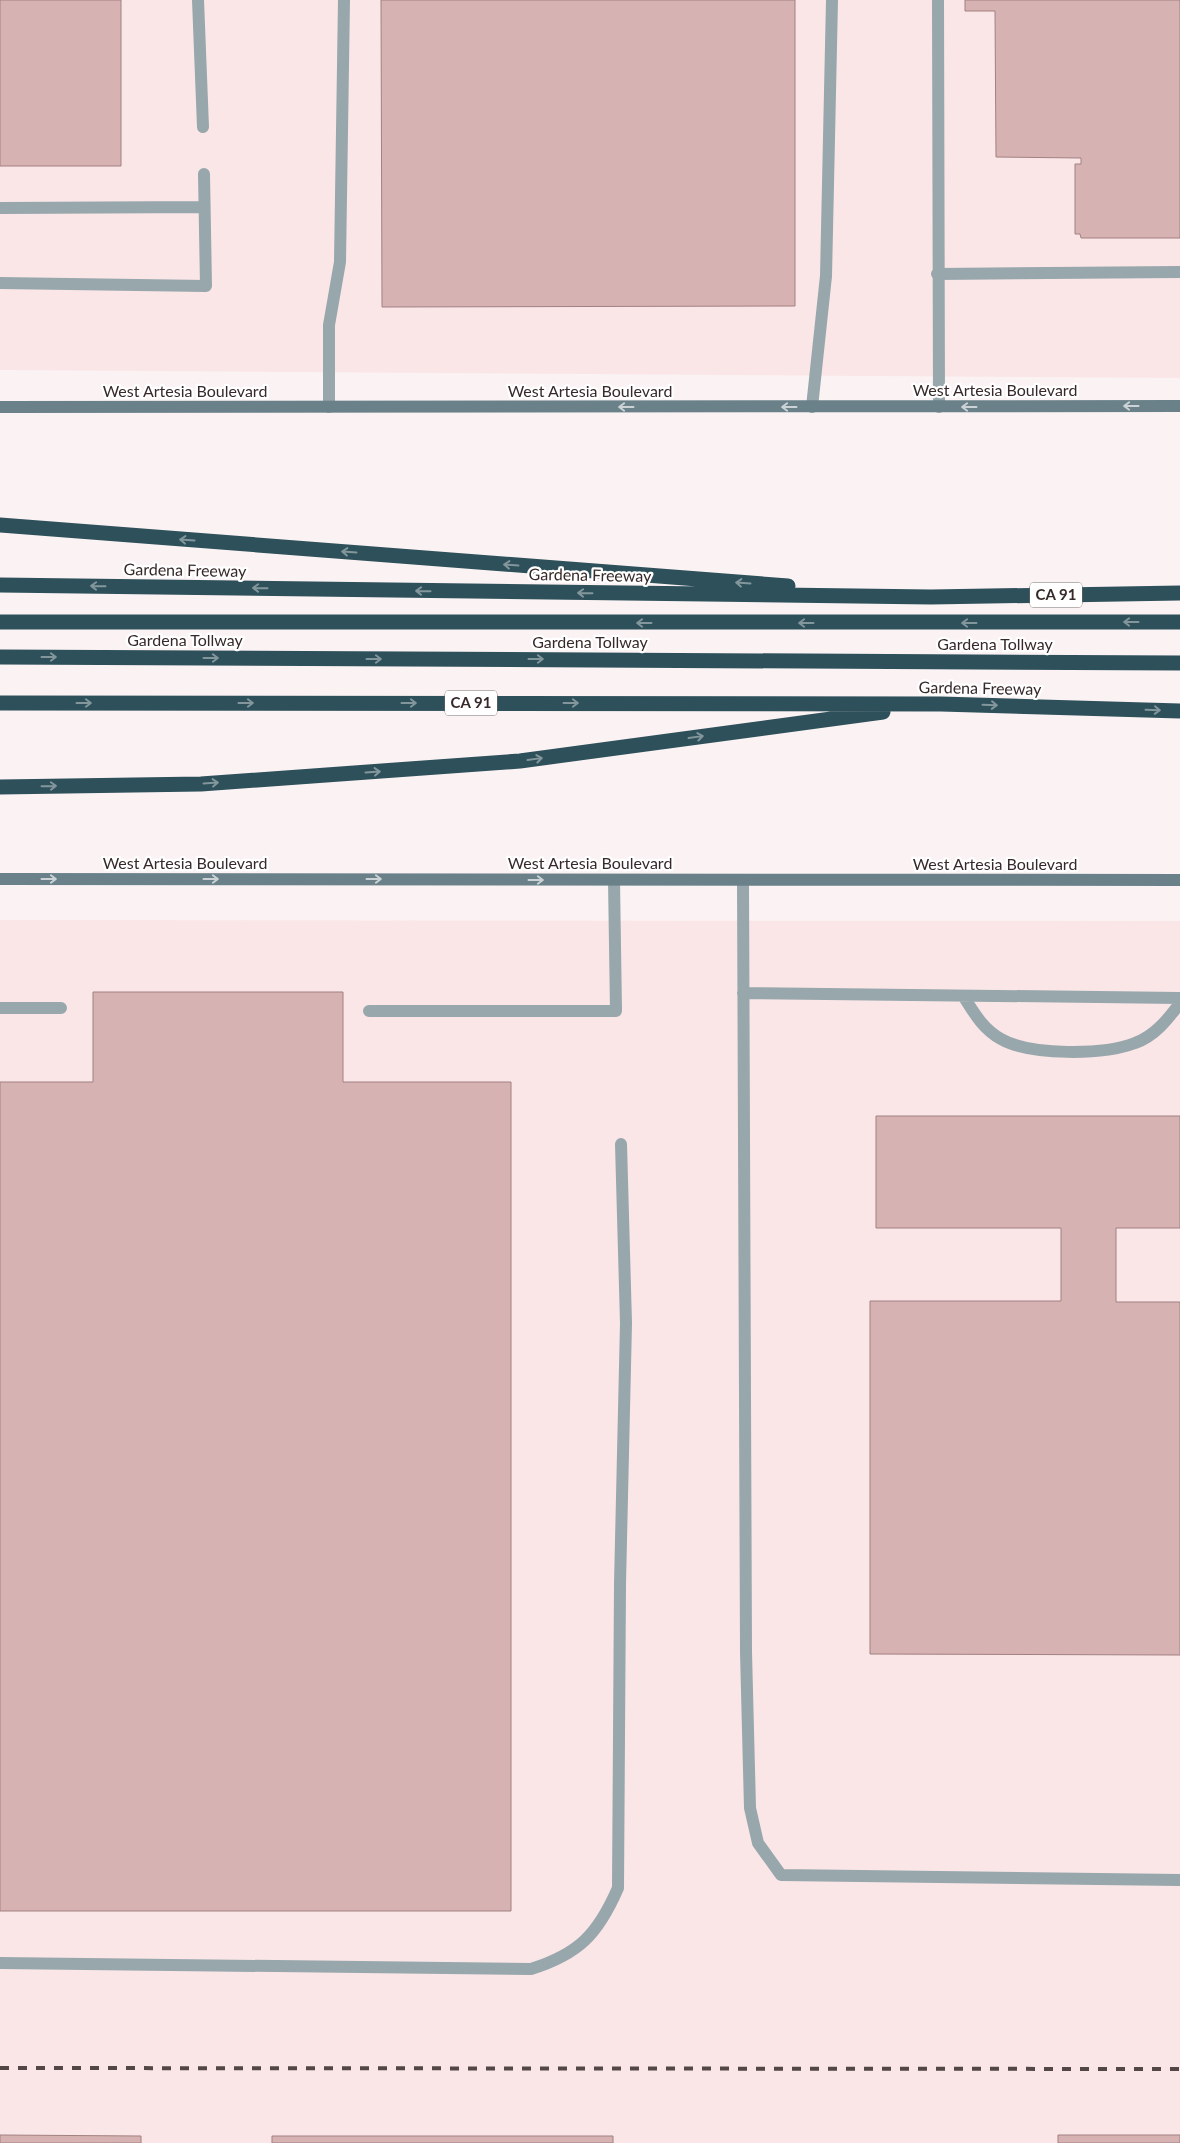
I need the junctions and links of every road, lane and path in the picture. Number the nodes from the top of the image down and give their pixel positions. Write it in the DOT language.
graph roads {
  1 [pos="198,0"];
  2 [pos="344,0"];
  3 [pos="832,0"];
  4 [pos="938,0"];
  5 [pos="203,127"];
  6 [pos="204,174"];
  7 [pos="204,207"];
  8 [pos="0,208"];
  9 [pos="1180,272"];
  10 [pos="937,274"];
  11 [pos="0,283"];
  12 [pos="1180,406"];
  13 [pos="0,407"];
  14 [pos="329,407"];
  15 [pos="812,407"];
  16 [pos="939,407"];
  17 [pos="0,525"];
  18 [pos="0,585"];
  19 [pos="1180,593"];
  20 [pos="931,597"];
  21 [pos="0,622"];
  22 [pos="1180,622"];
  23 [pos="0,657"];
  24 [pos="1180,663"];
  25 [pos="0,703"];
  26 [pos="942,704"];
  27 [pos="1180,711"];
  28 [pos="0,787"];
  29 [pos="0,879"];
  30 [pos="614,880"];
  31 [pos="742,880"];
  32 [pos="1180,880"];
  33 [pos="743,993"];
  34 [pos="964,997"];
  35 [pos="1180,998"];
  36 [pos="1180,1003"];
  37 [pos="0,1008"];
  38 [pos="61,1008"];
  39 [pos="368,1011"];
  40 [pos="621,1144"];
  41 [pos="1180,1880"];
  42 [pos="0,1963"];
  1 -- 5 [label="lane"];
  2 -- 14 [label="lane"];
  3 -- 15 [label="lane"];
  4 -- 10 [label="lane"];
  6 -- 7 [label="lane"];
  7 -- 8 [label="lane"];
  7 -- 11 [label="lane"];
  9 -- 10 [label="lane"];
  10 -- 16 [label="lane"];
  12 -- 16 [label="main road, West Artesia Boulevard, one-way"];
  13 -- 14 [label="main road, West Artesia Boulevard"];
  15 -- 14 [label="main road, West Artesia Boulevard, one-way"];
  15 -- 16 [label="main road, West Artesia Boulevard"];
  20 -- 17 [label="highway, one-way"];
  20 -- 18 [label="highway, Gardena Freeway / CA 91, one-way"];
  19 -- 20 [label="highway, Gardena Freeway / CA 91"];
  22 -- 21 [label="highway, Gardena Tollway, one-way"];
  23 -- 24 [label="highway, Gardena Tollway, one-way"];
  25 -- 26 [label="highway, Gardena Freeway / CA 91, one-way"];
  26 -- 27 [label="highway, Gardena Freeway / CA 91, one-way"];
  28 -- 26 [label="highway, one-way"];
  29 -- 30 [label="main road, West Artesia Boulevard, one-way"];
  30 -- 31 [label="main road, West Artesia Boulevard"];
  30 -- 39 [label="lane"];
  31 -- 32 [label="main road, West Artesia Boulevard"];
  31 -- 33 [label="lane"];
  33 -- 34 [label="lane"];
  33 -- 41 [label="lane"];
  34 -- 35 [label="lane"];
  34 -- 36 [label="lane"];
  37 -- 38 [label="lane"];
  40 -- 42 [label="lane"];
}
